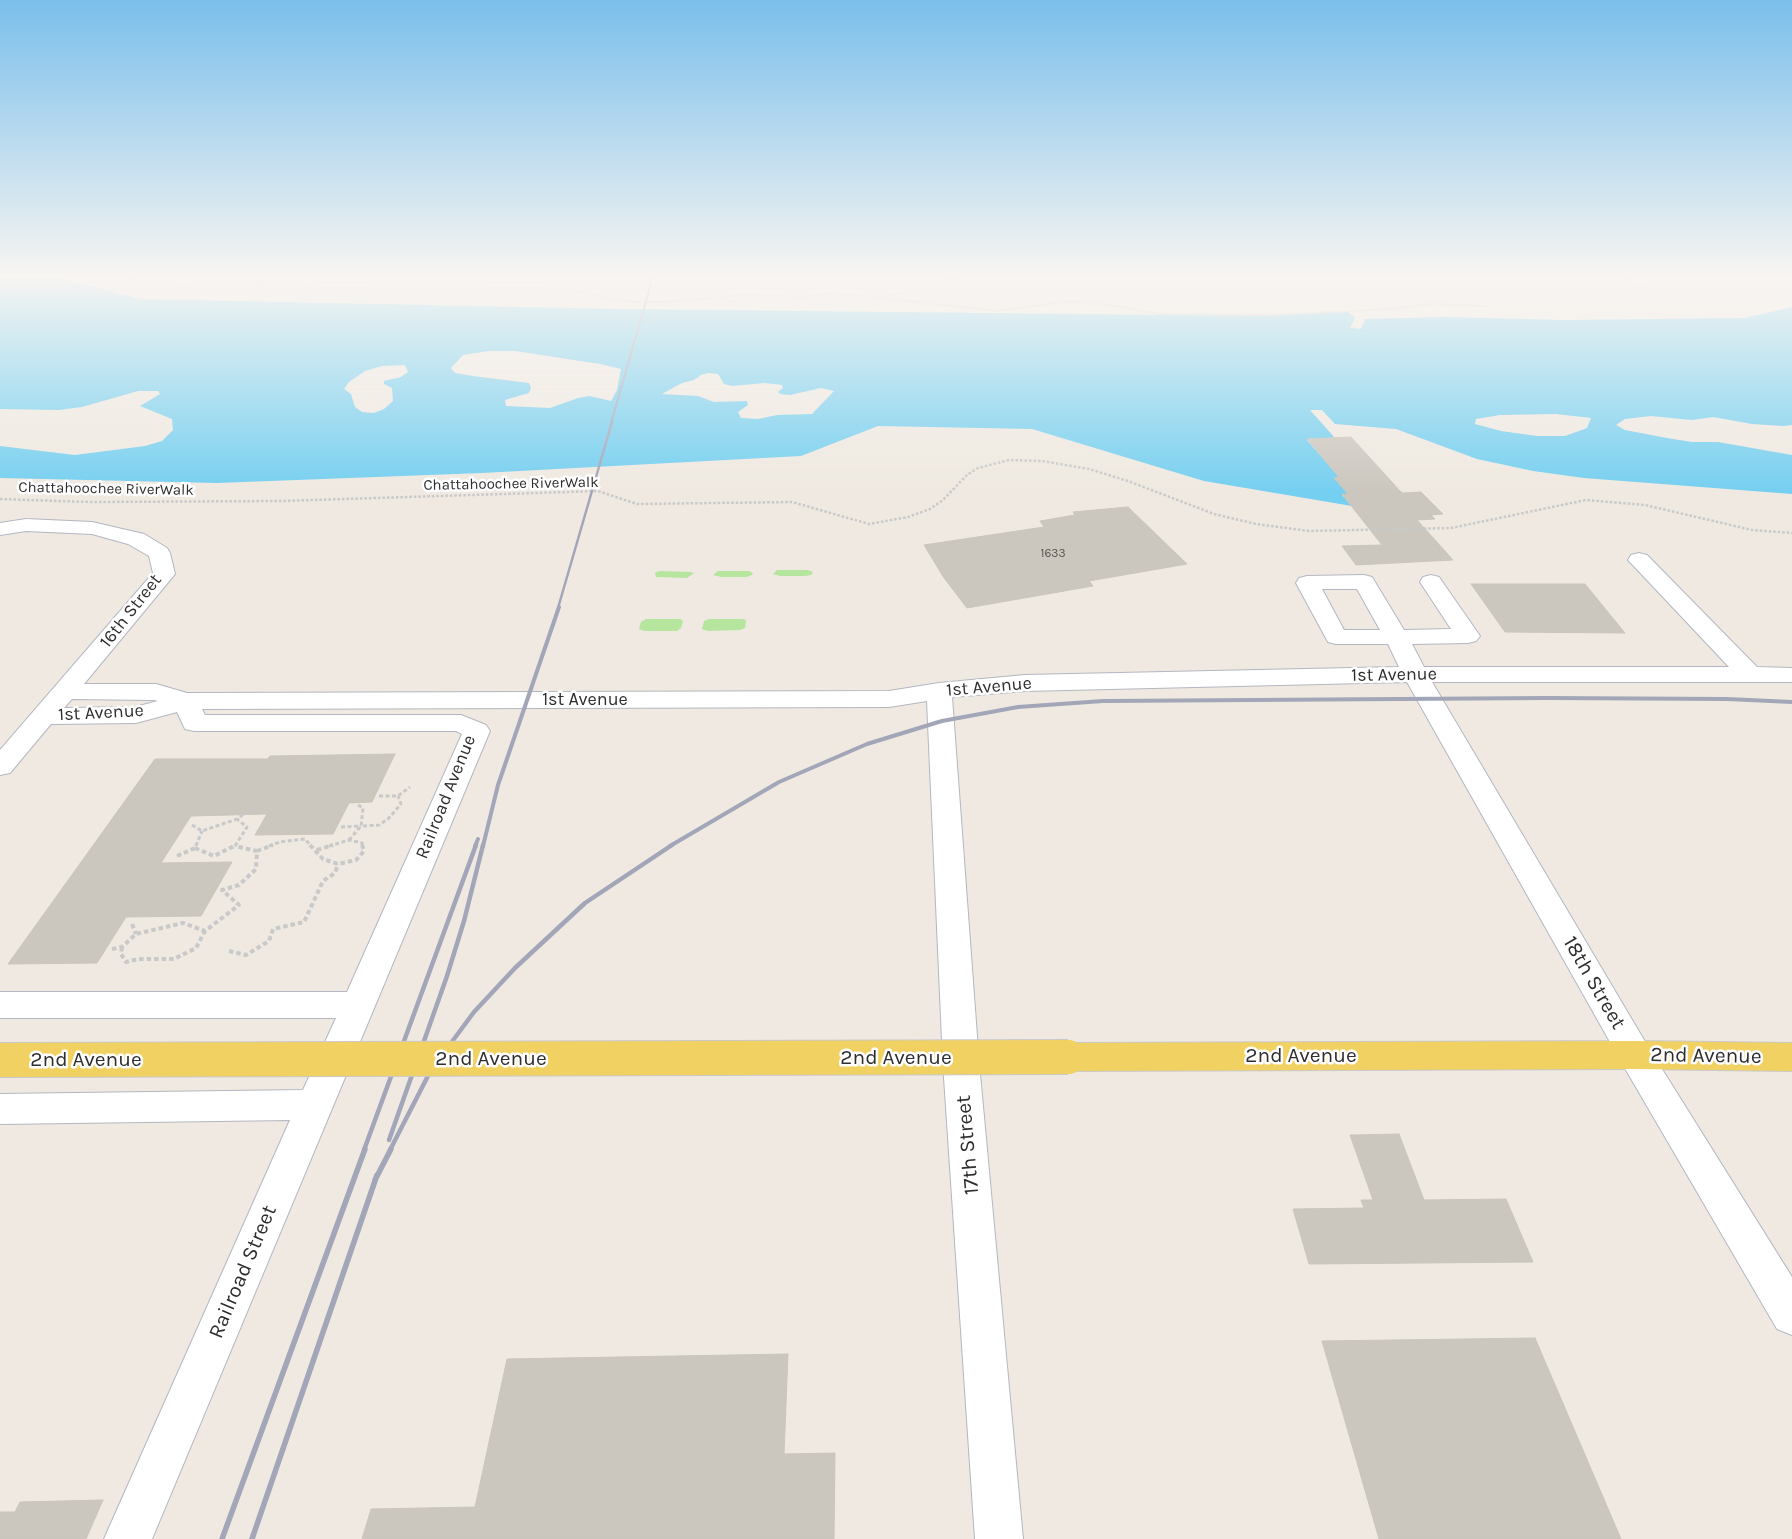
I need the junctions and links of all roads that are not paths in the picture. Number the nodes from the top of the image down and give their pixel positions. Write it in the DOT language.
graph roads {
  1 [pos="0,529"];
  2 [pos="1639,560"];
  3 [pos="1430,582"];
  4 [pos="1416,674"];
  5 [pos="1750,675"];
  6 [pos="1792,675"];
  7 [pos="66,691"];
  8 [pos="939,691"];
  9 [pos="187,702"];
  10 [pos="44,716"];
  11 [pos="0,767"];
  12 [pos="0,1005"];
  13 [pos="358,1006"];
  14 [pos="1635,1055"];
  15 [pos="1792,1057"];
  16 [pos="0,1060"];
  17 [pos="315,1105"];
  18 [pos="0,1109"];
  19 [pos="1778,1271"];
  20 [pos="1792,1315"];
  21 [pos="128,1539"];
  22 [pos="999,1539"];
  1 -- 7 [label="street, 16th Street"];
  2 -- 5 [label="street"];
  3 -- 4 [label="street, 18th Street"];
  4 -- 5 [label="street, 1st Avenue"];
  4 -- 8 [label="street, 1st Avenue"];
  4 -- 14 [label="street, 18th Street"];
  5 -- 6 [label="street, 1st Avenue"];
  7 -- 9 [label="street, 1st Avenue"];
  7 -- 10 [label="street, 16th Street"];
  8 -- 9 [label="street, 1st Avenue"];
  8 -- 22 [label="street, 17th Street"];
  9 -- 10 [label="street, 1st Avenue"];
  9 -- 13 [label="street, Railroad Avenue"];
  10 -- 11 [label="street, 16th Street"];
  12 -- 13 [label="street"];
  13 -- 17 [label="street, Railroad Street"];
  14 -- 15 [label="main road, 2nd Avenue"];
  14 -- 16 [label="main road, 2nd Avenue, bridge"];
  14 -- 19 [label="street, 18th Street"];
  17 -- 18 [label="street"];
  17 -- 21 [label="street, Railroad Street"];
  19 -- 20 [label="street, 18th Street"];
}
